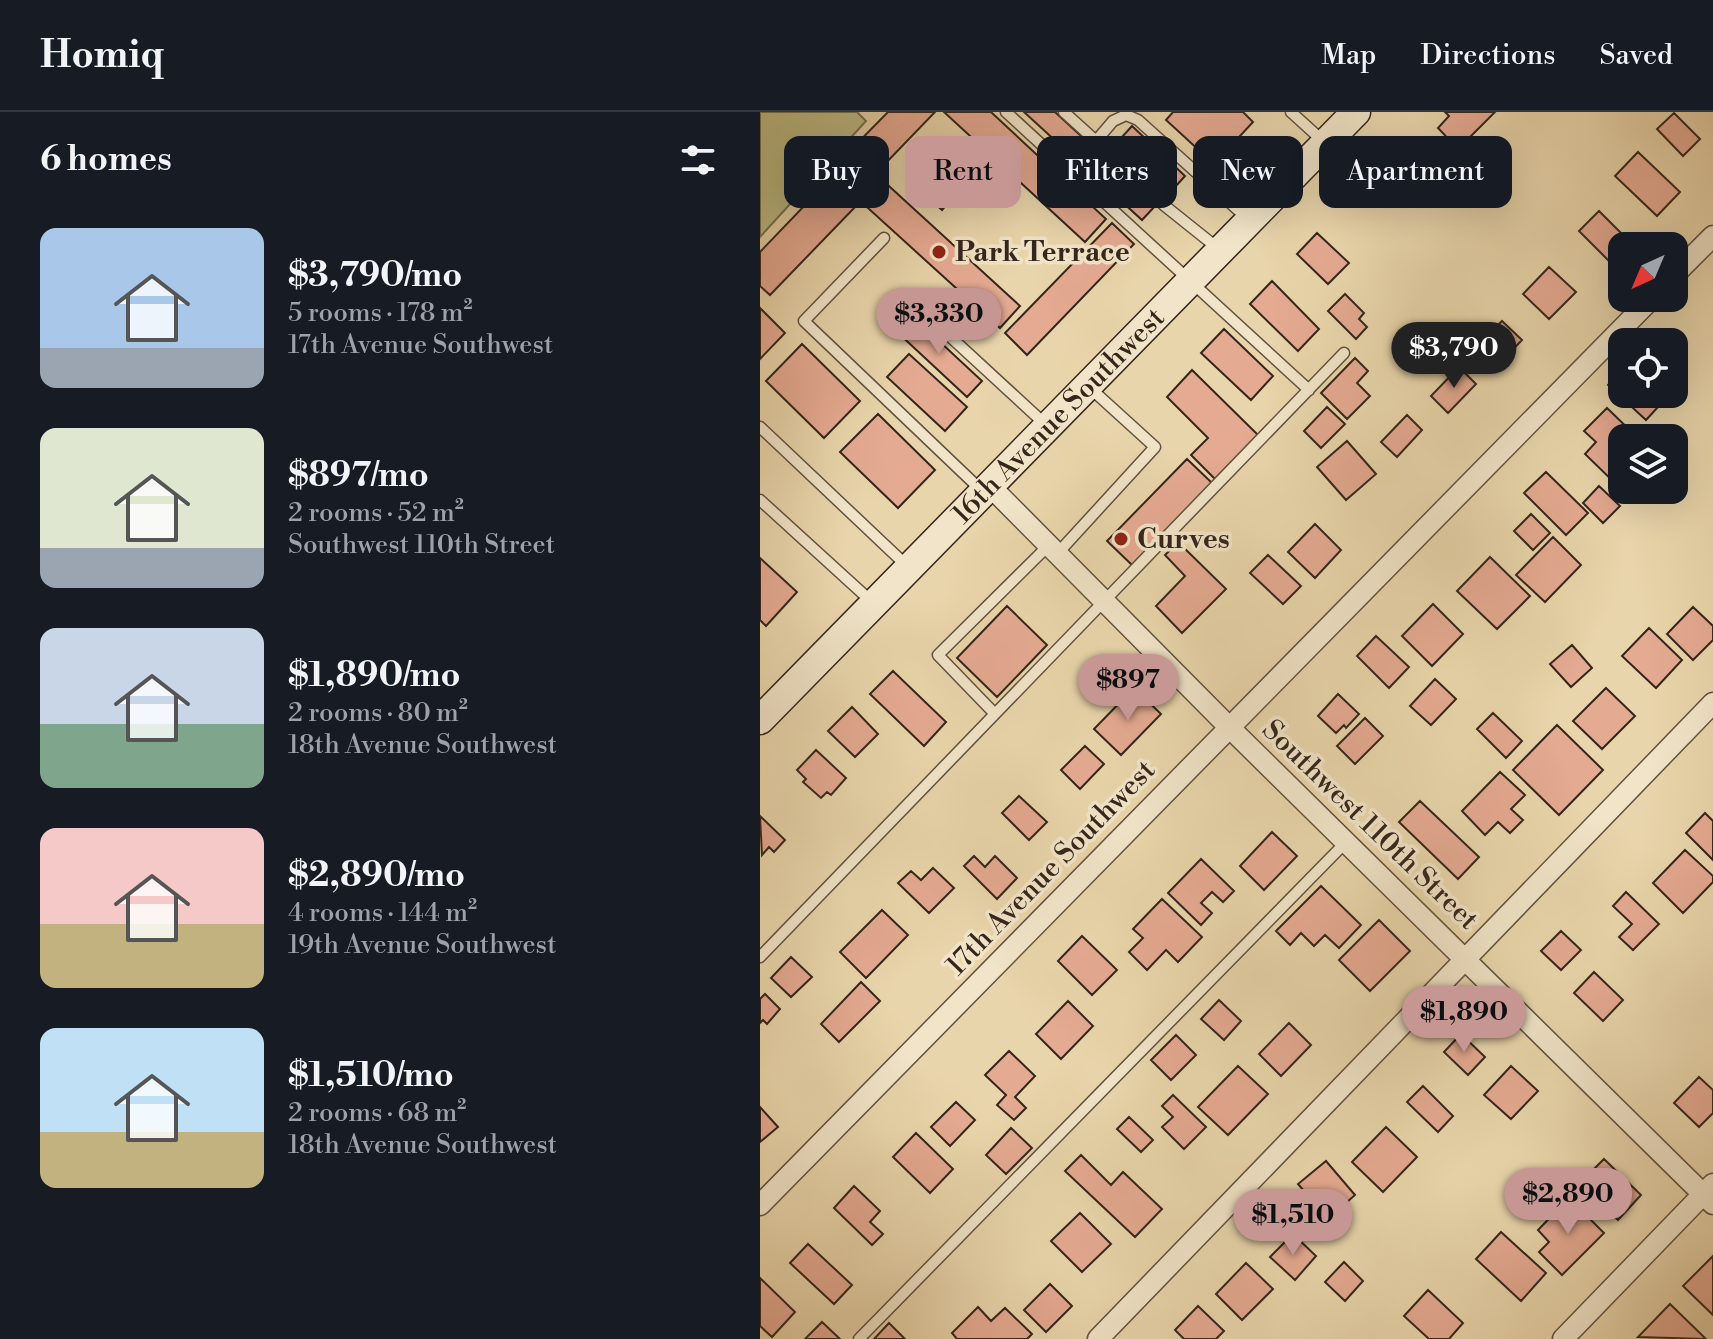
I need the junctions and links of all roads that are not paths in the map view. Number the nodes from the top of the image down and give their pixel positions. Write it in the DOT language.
graph roads {
  1 [pos="1006,112"];
  2 [pos="1064,112"];
  3 [pos="1291,112"];
  4 [pos="1356,112"];
  5 [pos="1090,136"];
  6 [pos="1100,136"];
  7 [pos="1156,136"];
  8 [pos="1333,136"];
  9 [pos="1319,137"];
  10 [pos="1319,150"];
  11 [pos="1177,155"];
  12 [pos="1167,208"];
  13 [pos="1250,221"];
  14 [pos="1713,236"];
  15 [pos="884,238"];
  16 [pos="1220,251"];
  17 [pos="1688,261"];
  18 [pos="1190,282"];
  19 [pos="919,308"];
  20 [pos="1638,312"];
  21 [pos="1344,353"];
  22 [pos="1089,386"];
  23 [pos="1309,390"];
  24 [pos="760,427"];
  25 [pos="1048,427"];
  26 [pos="986,488"];
  27 [pos="760,500"];
  28 [pos="1053,550"];
  29 [pos="908,568"];
  30 [pos="1104,601"];
  31 [pos="873,603"];
  32 [pos="1713,703"];
  33 [pos="995,714"];
  34 [pos="760,720"];
  35 [pos="1229,727"];
  36 [pos="1346,842"];
  37 [pos="760,957"];
  38 [pos="1465,958"];
  39 [pos="1710,1194"];
  40 [pos="760,1205"];
  41 [pos="859,1339"];
  42 [pos="1098,1339"];
  43 [pos="1563,1339"];
  1 -- 18 [label="lane"];
  2 -- 5 [label="lane"];
  3 -- 9 [label="lane"];
  4 -- 8 [label="main road, 16th Avenue Southwest"];
  6 -- 7 [label="lane"];
  10 -- 13 [label="main road, 16th Avenue Southwest"];
  11 -- 13 [label="lane"];
  12 -- 16 [label="lane"];
  13 -- 16 [label="main road, 16th Avenue Southwest"];
  14 -- 17 [label="street"];
  15 -- 26 [label="lane"];
  16 -- 18 [label="main road, 16th Avenue Southwest"];
  18 -- 22 [label="main road, 16th Avenue Southwest"];
  18 -- 23 [label="lane"];
  19 -- 25 [label="lane"];
  20 -- 35 [label="street, 17th Avenue Southwest"];
  21 -- 23 [label="lane"];
  22 -- 25 [label="main road, 16th Avenue Southwest"];
  22 -- 28 [label="lane"];
  23 -- 30 [label="lane"];
  24 -- 29 [label="lane"];
  25 -- 26 [label="main road, 16th Avenue Southwest"];
  26 -- 28 [label="street, Southwest 110th Street"];
  26 -- 29 [label="main road, 16th Avenue Southwest"];
  27 -- 31 [label="lane"];
  28 -- 30 [label="street, Southwest 110th Street"];
  28 -- 33 [label="lane"];
  29 -- 31 [label="main road, 16th Avenue Southwest"];
  30 -- 33 [label="lane"];
  30 -- 35 [label="street, Southwest 110th Street"];
  31 -- 34 [label="main road, 16th Avenue Southwest"];
  32 -- 38 [label="street"];
  33 -- 37 [label="lane"];
  35 -- 36 [label="street, Southwest 110th Street"];
  35 -- 40 [label="street, 17th Avenue Southwest"];
  36 -- 38 [label="street, Southwest 110th Street"];
  36 -- 41 [label="lane"];
  38 -- 39 [label="street, Southwest 110th Street"];
  38 -- 42 [label="street"];
  39 -- 43 [label="street"];
}
